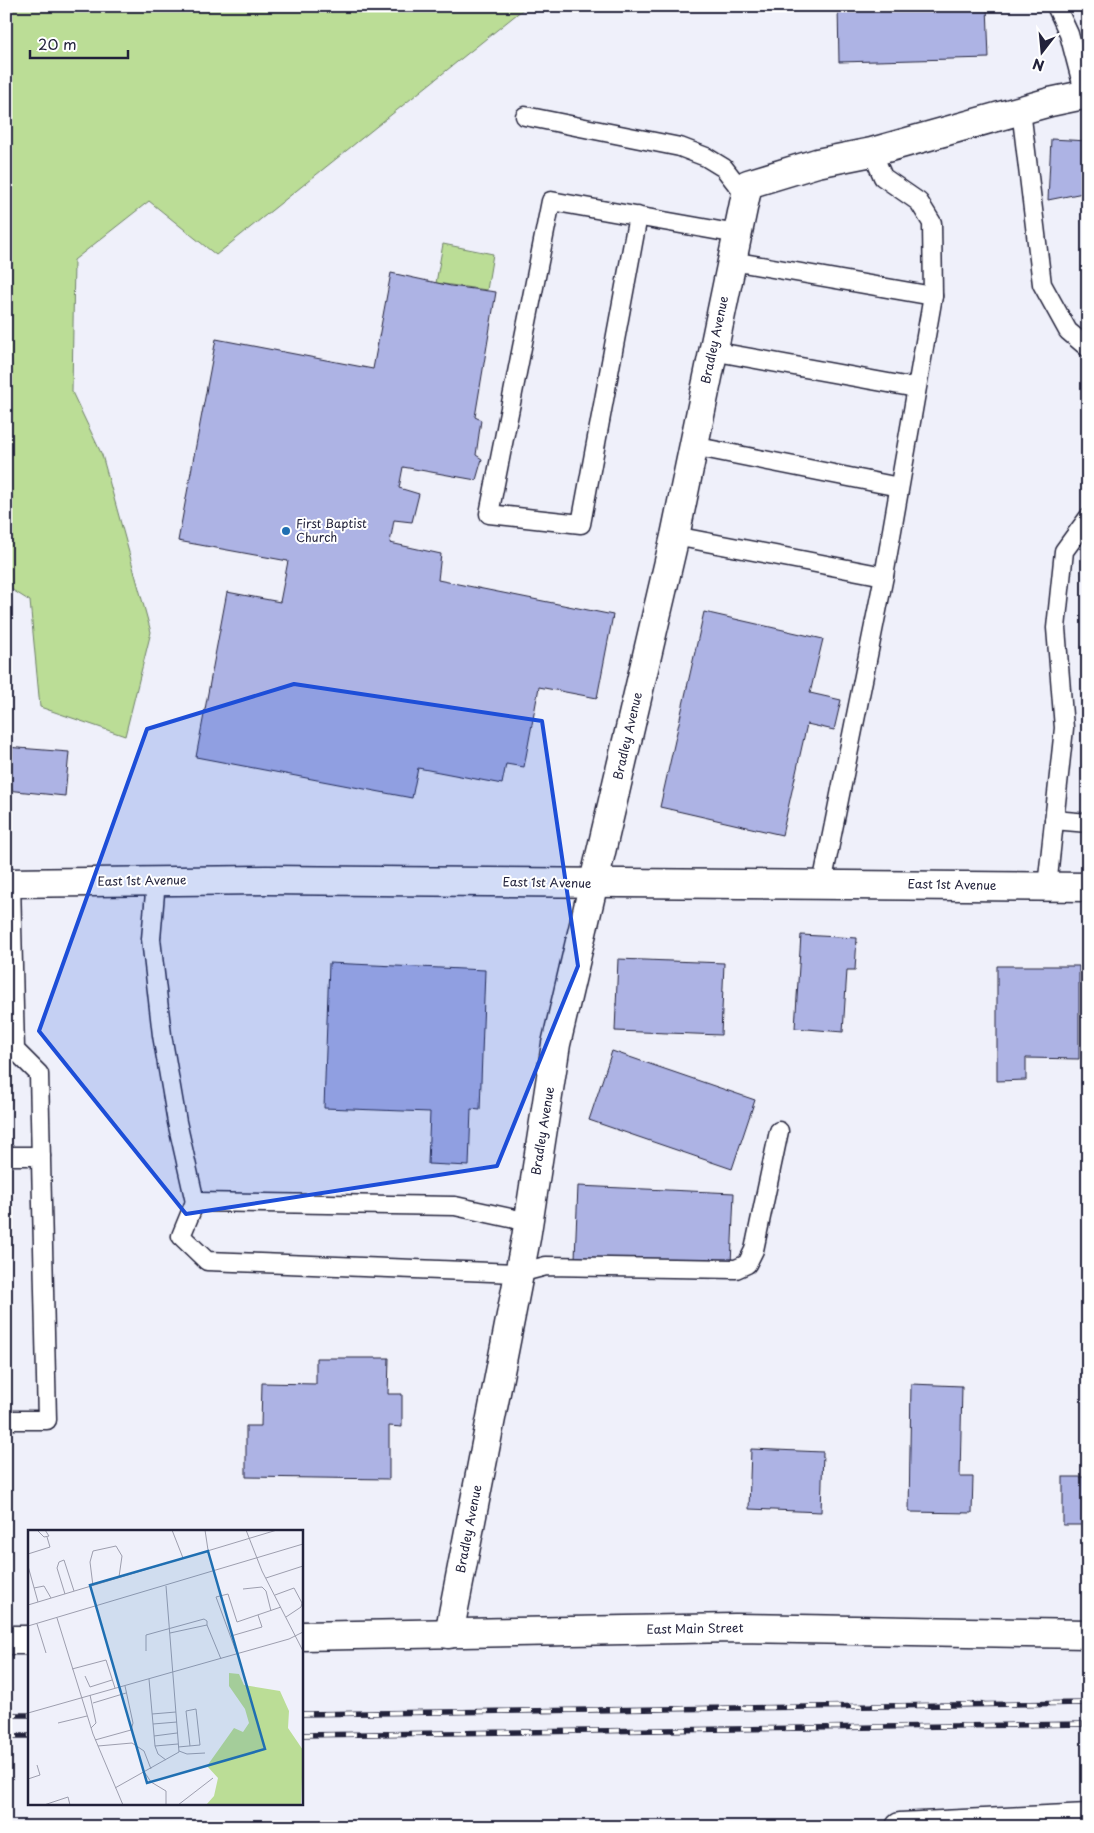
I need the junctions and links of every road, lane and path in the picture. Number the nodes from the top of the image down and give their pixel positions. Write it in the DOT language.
graph roads {
  1 [pos="1056,6"];
  2 [pos="1086,94"];
  3 [pos="1021,110"];
  4 [pos="525,116"];
  5 [pos="872,152"];
  6 [pos="745,195"];
  7 [pos="638,216"];
  8 [pos="737,234"];
  9 [pos="732,261"];
  10 [pos="933,296"];
  11 [pos="1088,348"];
  12 [pos="712,351"];
  13 [pos="916,388"];
  14 [pos="693,446"];
  15 [pos="899,487"];
  16 [pos="1088,518"];
  17 [pos="675,536"];
  18 [pos="884,576"];
  19 [pos="1054,820"];
  20 [pos="1088,823"];
  21 [pos="156,881"];
  22 [pos="9,883"];
  23 [pos="594,884"];
  24 [pos="822,884"];
  25 [pos="1047,887"];
  26 [pos="1088,887"];
  27 [pos="10,1050"];
  28 [pos="779,1131"];
  29 [pos="6,1156"];
  30 [pos="41,1156"];
  31 [pos="196,1202"];
  32 [pos="529,1222"];
  33 [pos="520,1273"];
  34 [pos="6,1420"];
  35 [pos="449,1634"];
  36 [pos="1088,1634"];
  37 [pos="302,1636"];
  38 [pos="6,1640"];
  39 [pos="28,1640"];
  40 [pos="1075,1821"];
  41 [pos="900,1827"];
  1 -- 2 [label="lane"];
  2 -- 3 [label="street"];
  3 -- 5 [label="street"];
  3 -- 11 [label="lane"];
  4 -- 6 [label="lane"];
  5 -- 6 [label="street"];
  5 -- 10 [label="lane"];
  6 -- 8 [label="street, Bradley Avenue"];
  7 -- 7 [label="lane"];
  7 -- 8 [label="lane"];
  8 -- 9 [label="street, Bradley Avenue"];
  9 -- 10 [label="lane"];
  9 -- 12 [label="street, Bradley Avenue"];
  10 -- 13 [label="lane"];
  12 -- 13 [label="lane"];
  12 -- 14 [label="street, Bradley Avenue"];
  13 -- 15 [label="lane"];
  14 -- 15 [label="lane"];
  14 -- 17 [label="street, Bradley Avenue"];
  15 -- 18 [label="lane"];
  16 -- 19 [label="lane"];
  17 -- 18 [label="lane"];
  17 -- 23 [label="street, Bradley Avenue"];
  18 -- 24 [label="lane"];
  19 -- 20 [label="lane"];
  19 -- 25 [label="lane"];
  21 -- 22 [label="street, East 1st Avenue"];
  21 -- 23 [label="street, East 1st Avenue"];
  21 -- 31 [label="lane"];
  22 -- 27 [label="lane"];
  23 -- 24 [label="street, East 1st Avenue"];
  23 -- 32 [label="street, Bradley Avenue"];
  24 -- 25 [label="street, East 1st Avenue"];
  25 -- 26 [label="street, East 1st Avenue"];
  27 -- 30 [label="lane"];
  28 -- 33 [label="lane"];
  29 -- 30 [label="lane"];
  30 -- 34 [label="lane"];
  31 -- 32 [label="lane"];
  31 -- 33 [label="lane"];
  32 -- 33 [label="street, Bradley Avenue"];
  33 -- 35 [label="street, Bradley Avenue"];
  35 -- 36 [label="street, East Main Street"];
  35 -- 37 [label="street, East Main Street"];
  38 -- 39 [label="street"];
  40 -- 41 [label="street"];
}
